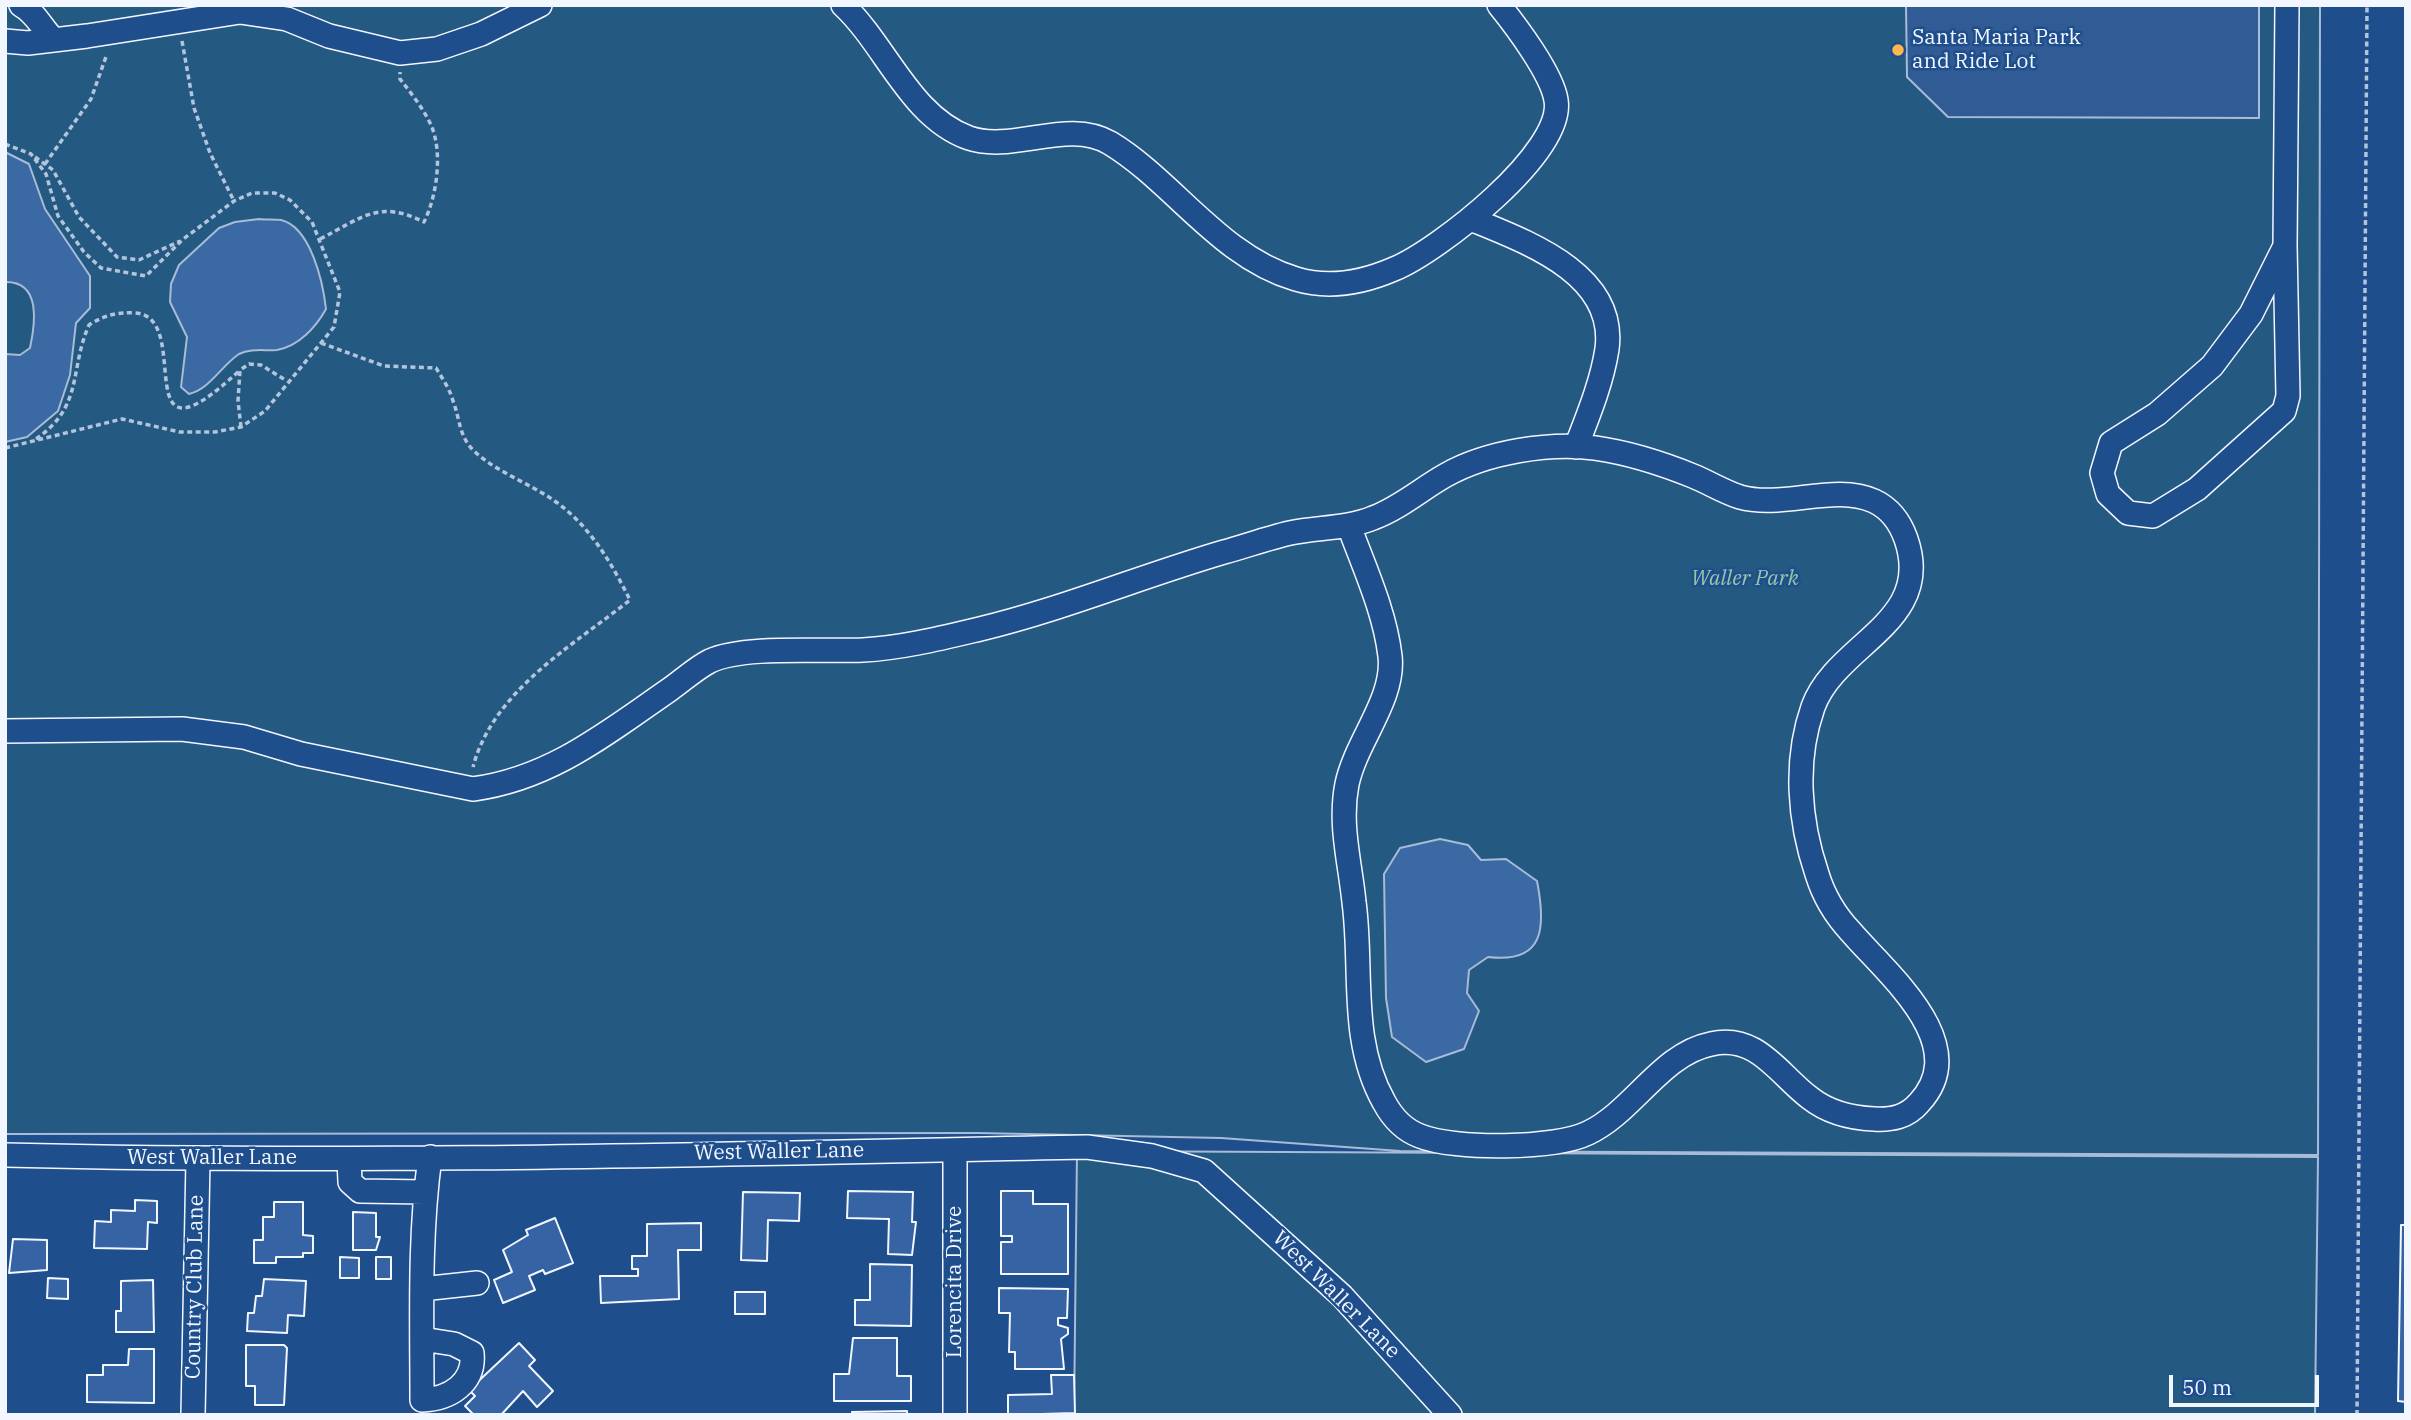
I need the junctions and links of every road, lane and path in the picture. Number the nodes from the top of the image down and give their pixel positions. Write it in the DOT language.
graph roads {
  1 [pos="21,5"];
  2 [pos="540,5"];
  3 [pos="843,5"];
  4 [pos="1499,5"];
  5 [pos="2287,5"];
  6 [pos="2367,5"];
  7 [pos="179,21"];
  8 [pos="53,39"];
  9 [pos="5,41"];
  10 [pos="400,53"];
  11 [pos="107,56"];
  12 [pos="5,144"];
  13 [pos="31,154"];
  14 [pos="45,164"];
  15 [pos="234,201"];
  16 [pos="1471,219"];
  17 [pos="320,239"];
  18 [pos="182,240"];
  19 [pos="2285,246"];
  20 [pos="321,343"];
  21 [pos="240,370"];
  22 [pos="288,381"];
  23 [pos="242,427"];
  24 [pos="32,442"];
  25 [pos="1576,447"];
  26 [pos="5,448"];
  27 [pos="1349,526"];
  28 [pos="5,731"];
  29 [pos="474,789"];
  30 [pos="955,1150"];
  31 [pos="5,1155"];
  32 [pos="430,1157"];
  33 [pos="349,1159"];
  34 [pos="198,1160"];
  35 [pos="425,1192"];
  36 [pos="477,1283"];
  37 [pos="422,1289"];
  38 [pos="422,1339"];
  39 [pos="194,1415"];
  40 [pos="954,1415"];
  41 [pos="1450,1415"];
  42 [pos="2357,1415"];
  1 -- 8 [label="street"];
  2 -- 10 [label="street"];
  3 -- 16 [label="street"];
  4 -- 16 [label="street"];
  5 -- 19 [label="street"];
  6 -- 42 [label="path"];
  7 -- 8 [label="street"];
  7 -- 10 [label="street"];
  7 -- 15 [label="path"];
  8 -- 9 [label="street"];
  10 -- 17 [label="path"];
  11 -- 14 [label="path"];
  12 -- 13 [label="path"];
  13 -- 14 [label="path"];
  13 -- 18 [label="path"];
  14 -- 18 [label="path"];
  15 -- 17 [label="path"];
  15 -- 18 [label="path"];
  16 -- 25 [label="street"];
  17 -- 20 [label="path"];
  19 -- 19 [label="street"];
  20 -- 22 [label="path"];
  20 -- 29 [label="path"];
  21 -- 22 [label="path"];
  21 -- 23 [label="path"];
  21 -- 24 [label="path"];
  22 -- 23 [label="path"];
  23 -- 24 [label="path"];
  24 -- 26 [label="path"];
  25 -- 27 [label="street"];
  25 -- 27 [label="street"];
  27 -- 29 [label="street"];
  28 -- 29 [label="street"];
  30 -- 32 [label="street, West Waller Lane"];
  30 -- 40 [label="street, Lorencita Drive"];
  30 -- 41 [label="street, West Waller Lane"];
  31 -- 34 [label="street, West Waller Lane"];
  32 -- 33 [label="street, West Waller Lane"];
  32 -- 35 [label="street"];
  33 -- 34 [label="street, West Waller Lane"];
  33 -- 35 [label="street"];
  34 -- 39 [label="street, Country Club Lane"];
  35 -- 37 [label="street"];
  36 -- 37 [label="street"];
  37 -- 38 [label="street"];
}
